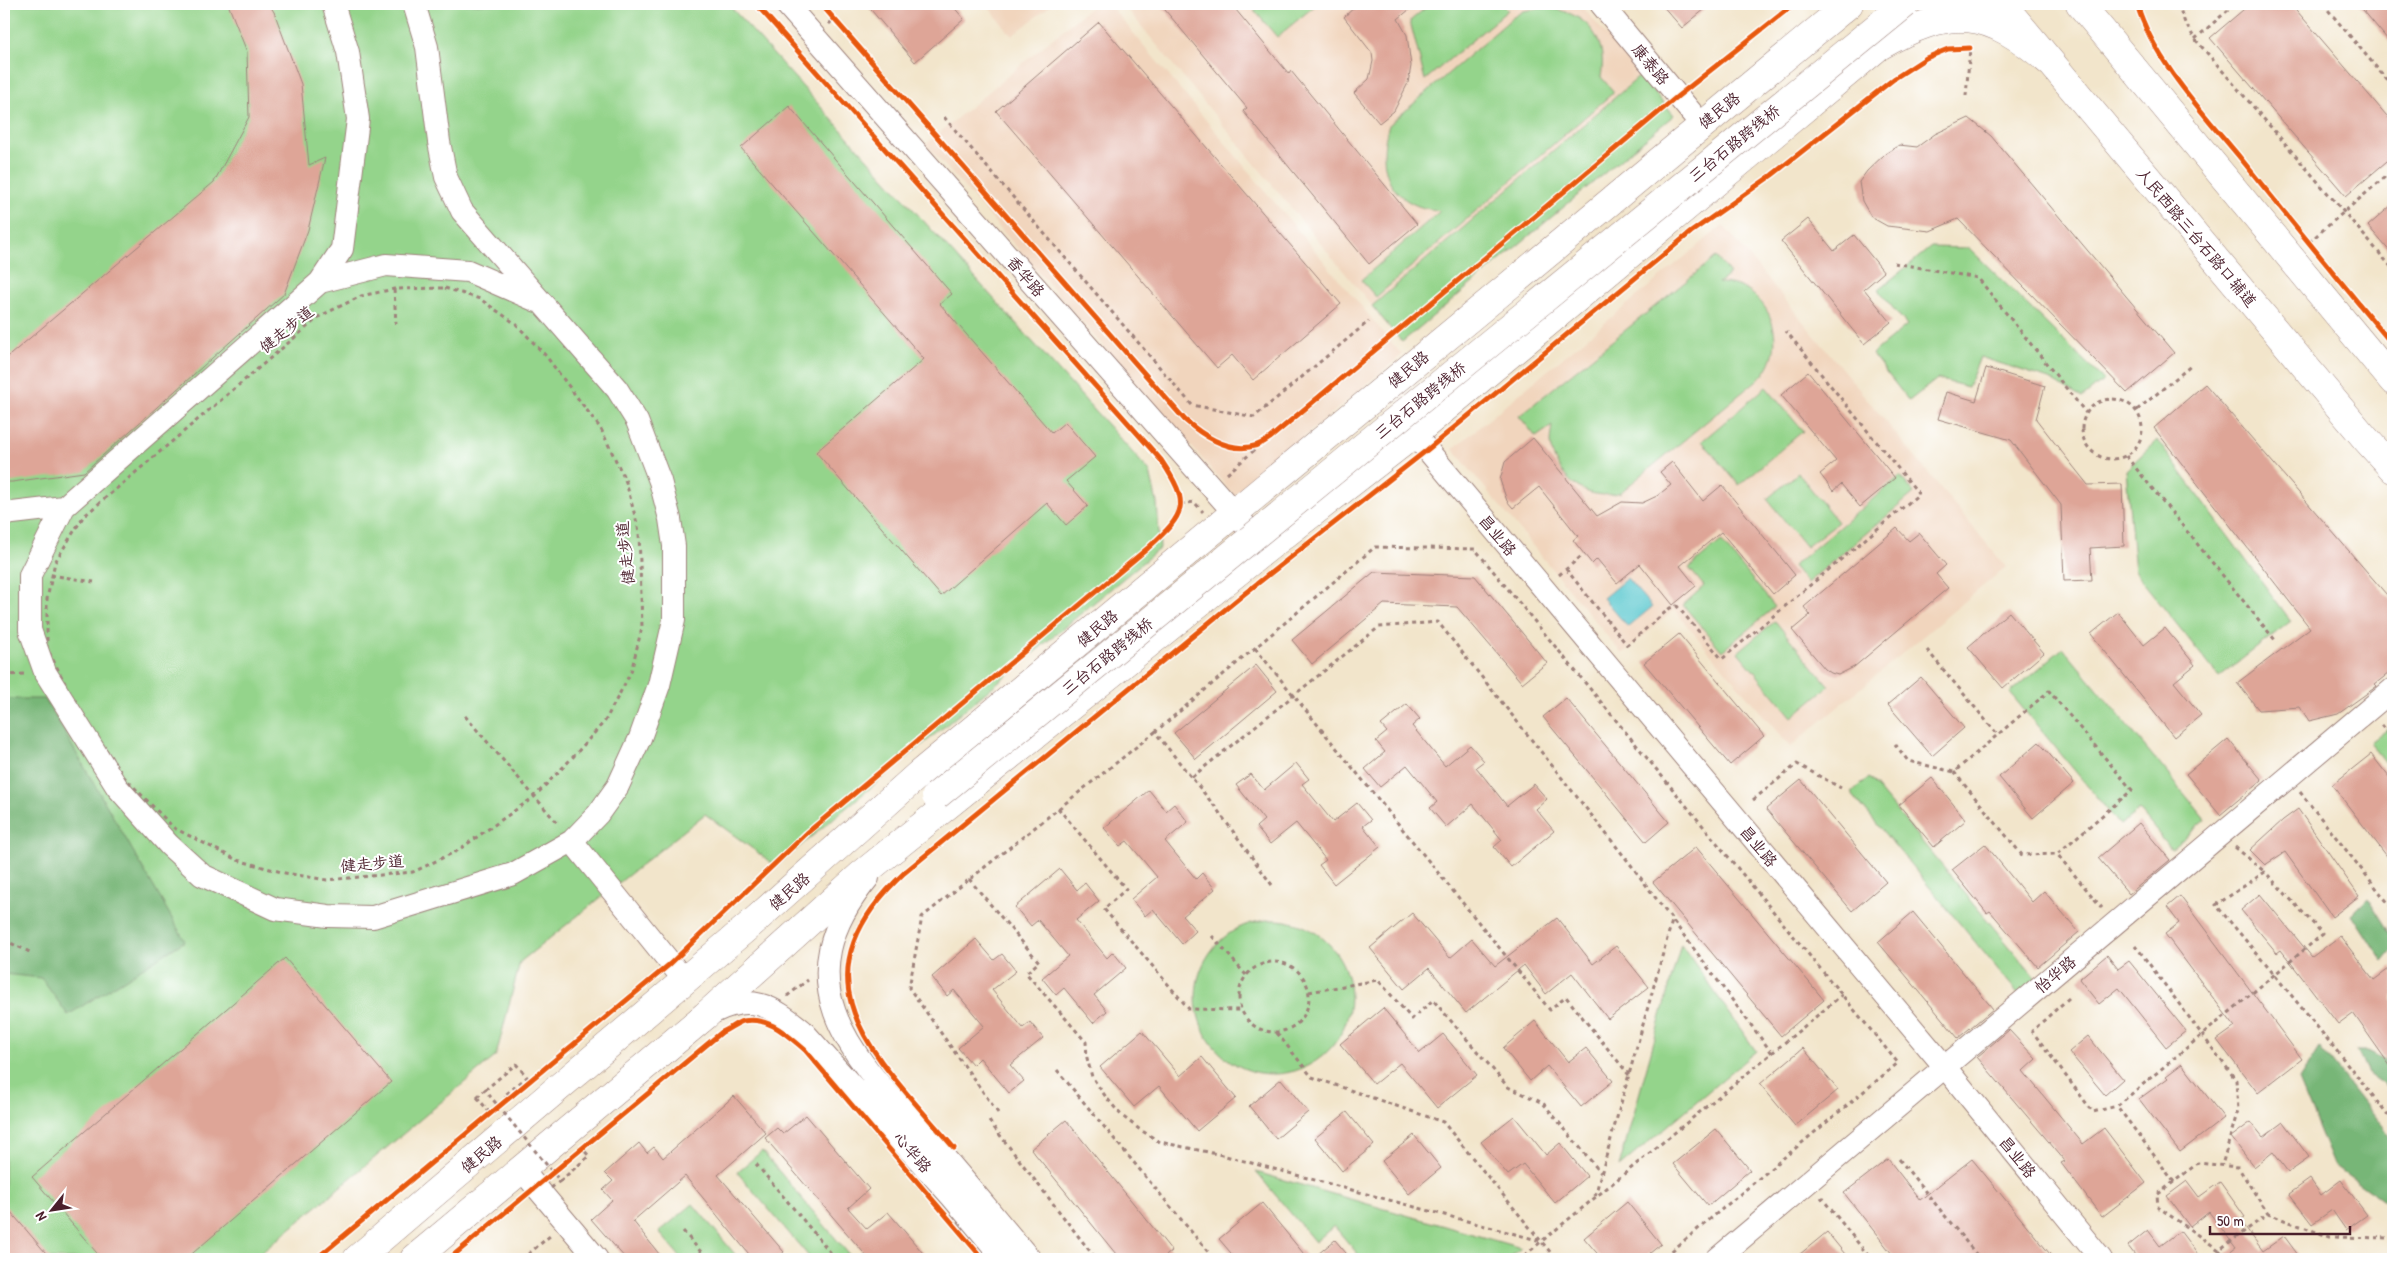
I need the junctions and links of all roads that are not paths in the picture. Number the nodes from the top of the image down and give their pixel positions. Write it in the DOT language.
graph roads {
  1 [pos="332,4"];
  2 [pos="414,4"];
  3 [pos="1601,4"];
  4 [pos="1876,4"];
  5 [pos="1905,4"];
  6 [pos="2002,4"];
  7 [pos="2080,4"];
  8 [pos="793,6"];
  9 [pos="1847,6"];
  10 [pos="2094,15"];
  11 [pos="2052,64"];
  12 [pos="1701,124"];
  13 [pos="320,282"];
  14 [pos="542,304"];
  15 [pos="2393,381"];
  16 [pos="1414,434"];
  17 [pos="2393,469"];
  18 [pos="1203,477"];
  19 [pos="1265,488"];
  20 [pos="64,508"];
  21 [pos="1234,513"];
  22 [pos="4,514"];
  23 [pos="1203,540"];
  24 [pos="1266,549"];
  25 [pos="2393,690"];
  26 [pos="932,790"];
  27 [pos="572,841"];
  28 [pos="896,847"];
  29 [pos="835,852"];
  30 [pos="861,876"];
  31 [pos="685,981"];
  32 [pos="705,1016"];
  33 [pos="1946,1067"];
  34 [pos="537,1181"];
  35 [pos="357,1259"];
  36 [pos="414,1259"];
  37 [pos="596,1259"];
  38 [pos="1004,1259"];
  39 [pos="1030,1259"];
  40 [pos="1717,1259"];
  41 [pos="2101,1259"];
  1 -- 13 [label="street"];
  2 -- 14 [label="street"];
  3 -- 12 [label="street, 康泰路"];
  4 -- 26 [label="main road, 三台石路跨线桥"];
  5 -- 26 [label="main road, 三台石路跨线桥, bridge"];
  6 -- 11 [label="main road, 人民西路三台石路口辅道"];
  7 -- 10 [label="main road"];
  8 -- 18 [label="street, 香华路"];
  9 -- 12 [label="main road, 健民路"];
  10 -- 15 [label="main road"];
  11 -- 16 [label="main road"];
  11 -- 17 [label="main road, 人民西路三台石路口辅道"];
  12 -- 19 [label="main road, 健民路"];
  13 -- 14 [label="street"];
  13 -- 20 [label="street"];
  14 -- 27 [label="street"];
  16 -- 24 [label="main road"];
  16 -- 33 [label="street, 昌业路"];
  18 -- 19 [label="street"];
  18 -- 21 [label="street, 香华路"];
  18 -- 23 [label="street"];
  19 -- 21 [label="main road, 健民路"];
  20 -- 22 [label="street"];
  20 -- 27 [label="street"];
  21 -- 23 [label="main road, 健民路"];
  21 -- 24 [label="street, 香华路"];
  23 -- 29 [label="main road, 健民路"];
  24 -- 28 [label="main road"];
  25 -- 33 [label="street, 怡华路"];
  26 -- 29 [label="main road"];
  26 -- 30 [label="main road"];
  27 -- 31 [label="street"];
  28 -- 30 [label="main road"];
  28 -- 39 [label="street, 心华路"];
  29 -- 31 [label="main road, 健民路"];
  30 -- 32 [label="main road"];
  31 -- 35 [label="main road, 健民路"];
  32 -- 34 [label="main road"];
  32 -- 38 [label="street, 心华路"];
  33 -- 40 [label="street, 怡华路"];
  33 -- 41 [label="street, 昌业路"];
  34 -- 36 [label="main road"];
  34 -- 37 [label="street"];
}
